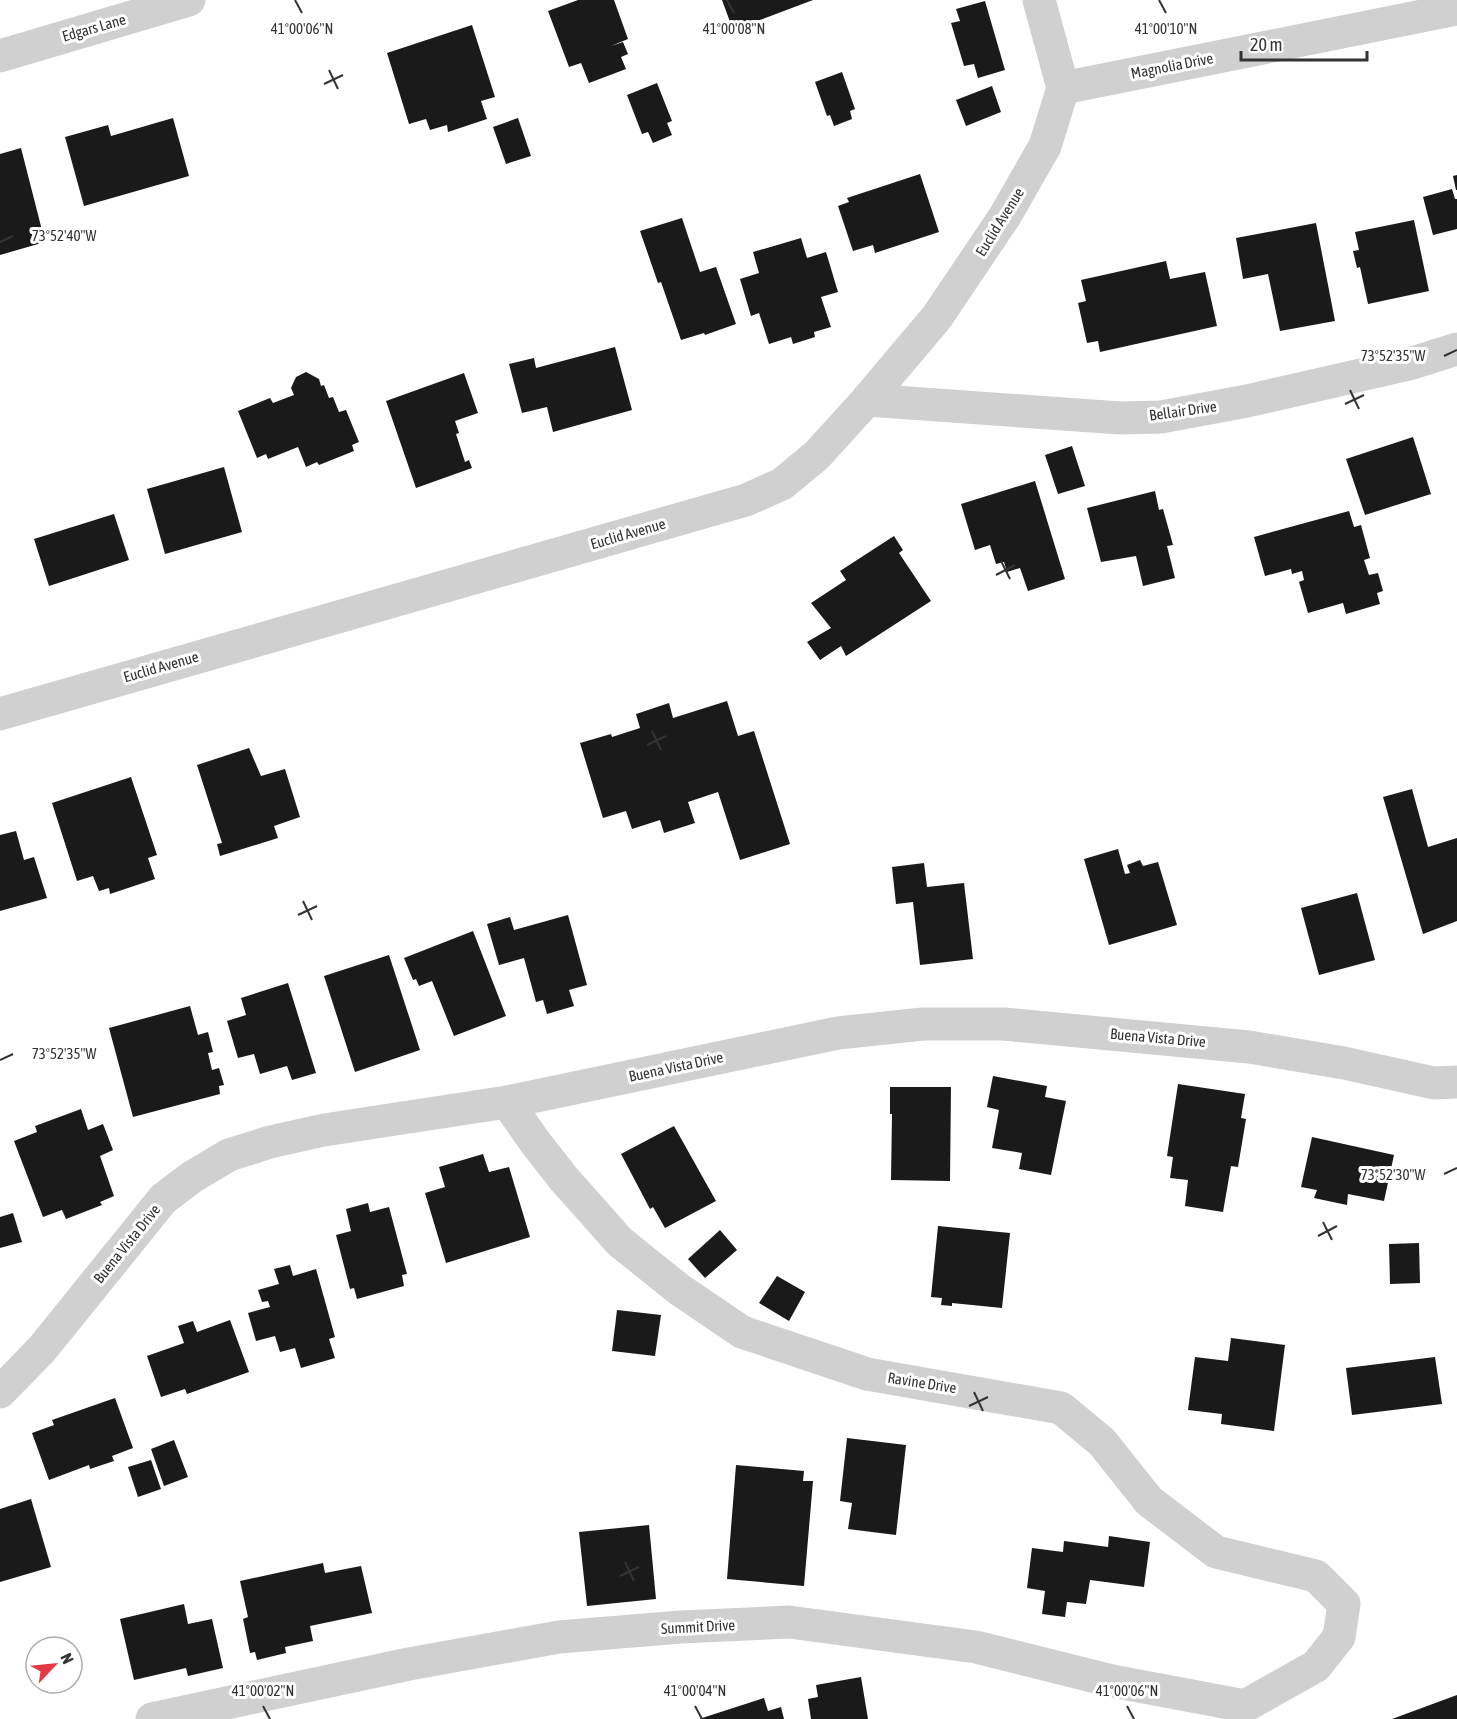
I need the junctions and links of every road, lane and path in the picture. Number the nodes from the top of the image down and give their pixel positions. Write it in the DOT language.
graph roads {
  1 [pos="189,0"];
  2 [pos="1039,0"];
  3 [pos="1457,9"];
  4 [pos="0,56"];
  5 [pos="1063,88"];
  6 [pos="1457,349"];
  7 [pos="867,400"];
  8 [pos="0,714"];
  9 [pos="1457,1082"];
  10 [pos="507,1102"];
  11 [pos="0,1392"];
  12 [pos="1248,1712"];
  13 [pos="152,1719"];
  1 -- 4 [label="street, Edgars Lane"];
  2 -- 5 [label="street"];
  3 -- 5 [label="street, Magnolia Drive"];
  5 -- 7 [label="street, Euclid Avenue"];
  6 -- 7 [label="street, Bellair Drive"];
  7 -- 8 [label="street, Euclid Avenue"];
  9 -- 10 [label="street, Buena Vista Drive"];
  10 -- 11 [label="street, Buena Vista Drive"];
  10 -- 12 [label="street, Ravine Drive"];
  12 -- 13 [label="street, Summit Drive"];
}
